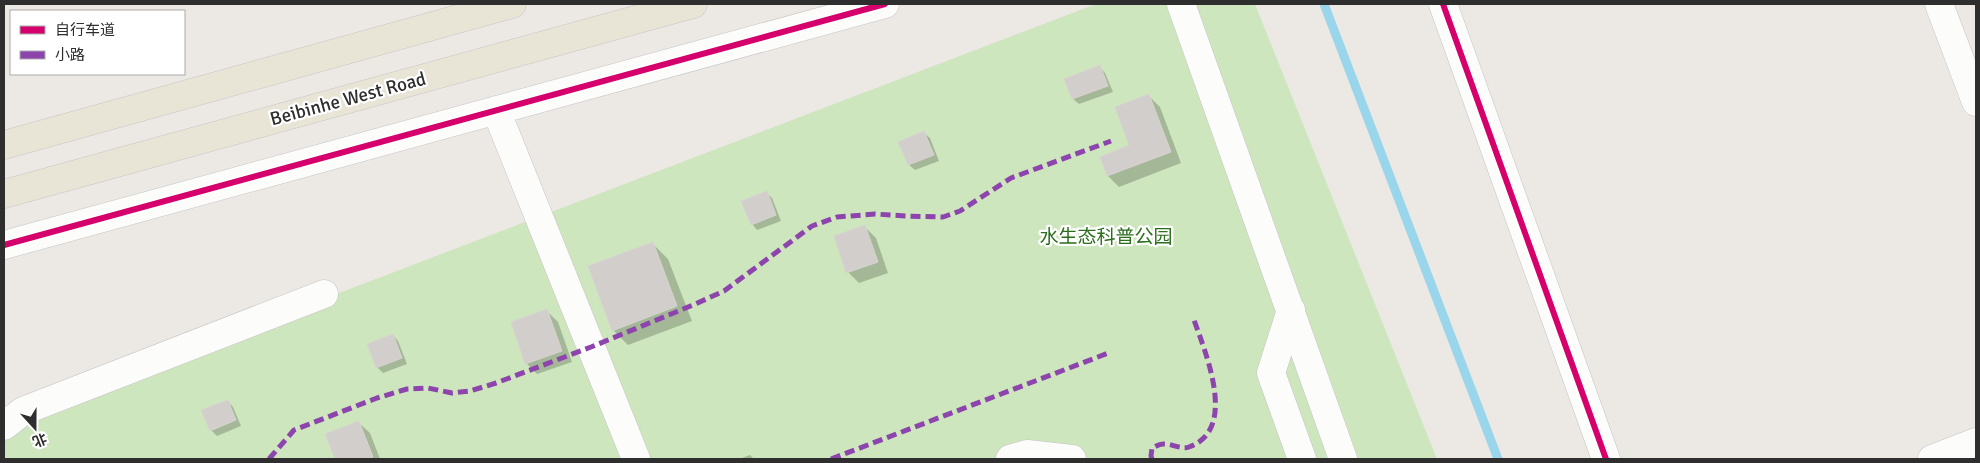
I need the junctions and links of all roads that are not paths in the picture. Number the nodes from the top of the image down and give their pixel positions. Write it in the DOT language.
graph roads {
  1 [pos="512,4"];
  2 [pos="693,4"];
  3 [pos="884,4"];
  4 [pos="1181,4"];
  5 [pos="1443,4"];
  6 [pos="1939,4"];
  7 [pos="1976,102"];
  8 [pos="496,110"];
  9 [pos="4,146"];
  10 [pos="4,194"];
  11 [pos="4,245"];
  12 [pos="324,294"];
  13 [pos="1291,310"];
  14 [pos="4,426"];
  15 [pos="1976,442"];
  16 [pos="636,459"];
  17 [pos="1010,459"];
  18 [pos="1072,459"];
  19 [pos="1302,459"];
  20 [pos="1343,459"];
  21 [pos="1606,459"];
  22 [pos="1932,459"];
  1 -- 9 [label="main road"];
  2 -- 10 [label="main road, Beibinhe West Road"];
  3 -- 8 [label="street"];
  4 -- 13 [label="street"];
  5 -- 21 [label="street"];
  6 -- 7 [label="street"];
  8 -- 11 [label="street"];
  8 -- 16 [label="street"];
  12 -- 14 [label="street"];
  13 -- 19 [label="street"];
  13 -- 20 [label="street"];
  15 -- 22 [label="street"];
  17 -- 18 [label="street"];
}
